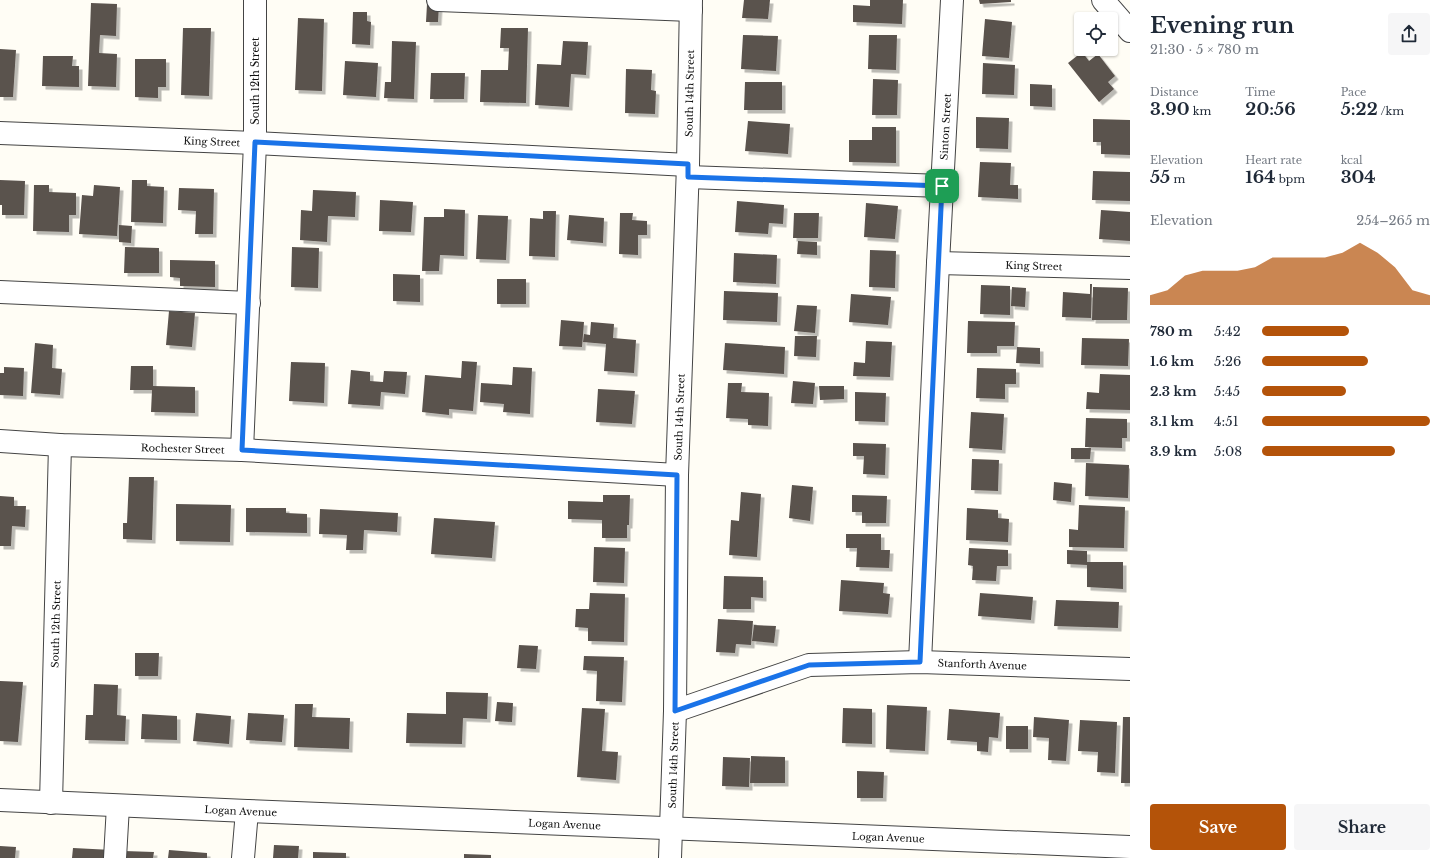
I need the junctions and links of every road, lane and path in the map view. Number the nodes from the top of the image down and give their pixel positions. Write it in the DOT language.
graph roads {
  1 [pos="256,0"];
  2 [pos="438,0"];
  3 [pos="952,0"];
  4 [pos="1103,0"];
  5 [pos="691,5"];
  6 [pos="1130,31"];
  7 [pos="0,133"];
  8 [pos="255,142"];
  9 [pos="688,171"];
  10 [pos="942,186"];
  11 [pos="938,263"];
  12 [pos="1130,268"];
  13 [pos="0,292"];
  14 [pos="249,303"];
  15 [pos="0,441"];
  16 [pos="60,445"];
  17 [pos="242,450"];
  18 [pos="677,475"];
  19 [pos="920,662"];
  20 [pos="1130,669"];
  21 [pos="675,711"];
  22 [pos="0,800"];
  23 [pos="51,803"];
  24 [pos="118,806"];
  25 [pos="246,811"];
  26 [pos="671,828"];
  27 [pos="1130,847"];
  28 [pos="115,858"];
  29 [pos="243,858"];
  30 [pos="670,858"];
  1 -- 8 [label="street, South 12th Street"];
  2 -- 5 [label="street"];
  3 -- 10 [label="street, Sinton Street"];
  4 -- 6 [label="street"];
  5 -- 9 [label="street, South 14th Street"];
  7 -- 8 [label="street, King Street"];
  8 -- 9 [label="street, King Street"];
  8 -- 14 [label="street, South 12th Street"];
  9 -- 10 [label="street, King Street"];
  9 -- 18 [label="street, South 14th Street"];
  10 -- 11 [label="street, Sinton Street"];
  11 -- 12 [label="street, King Street"];
  11 -- 19 [label="street, Sinton Street"];
  13 -- 14 [label="street"];
  14 -- 17 [label="street, South 12th Street"];
  15 -- 16 [label="street, Rochester Street"];
  16 -- 17 [label="street, Rochester Street"];
  16 -- 23 [label="street, South 12th Street"];
  17 -- 18 [label="street, Rochester Street"];
  18 -- 21 [label="street, South 14th Street"];
  19 -- 20 [label="street, Stanforth Avenue"];
  19 -- 21 [label="street, Stanforth Avenue"];
  21 -- 26 [label="street, South 14th Street"];
  22 -- 23 [label="street, Logan Avenue"];
  23 -- 24 [label="street, Logan Avenue"];
  24 -- 25 [label="street, Logan Avenue"];
  24 -- 28 [label="street"];
  25 -- 26 [label="street, Logan Avenue"];
  25 -- 29 [label="street"];
  26 -- 27 [label="street, Logan Avenue"];
  26 -- 30 [label="street, South 14th Street"];
}
